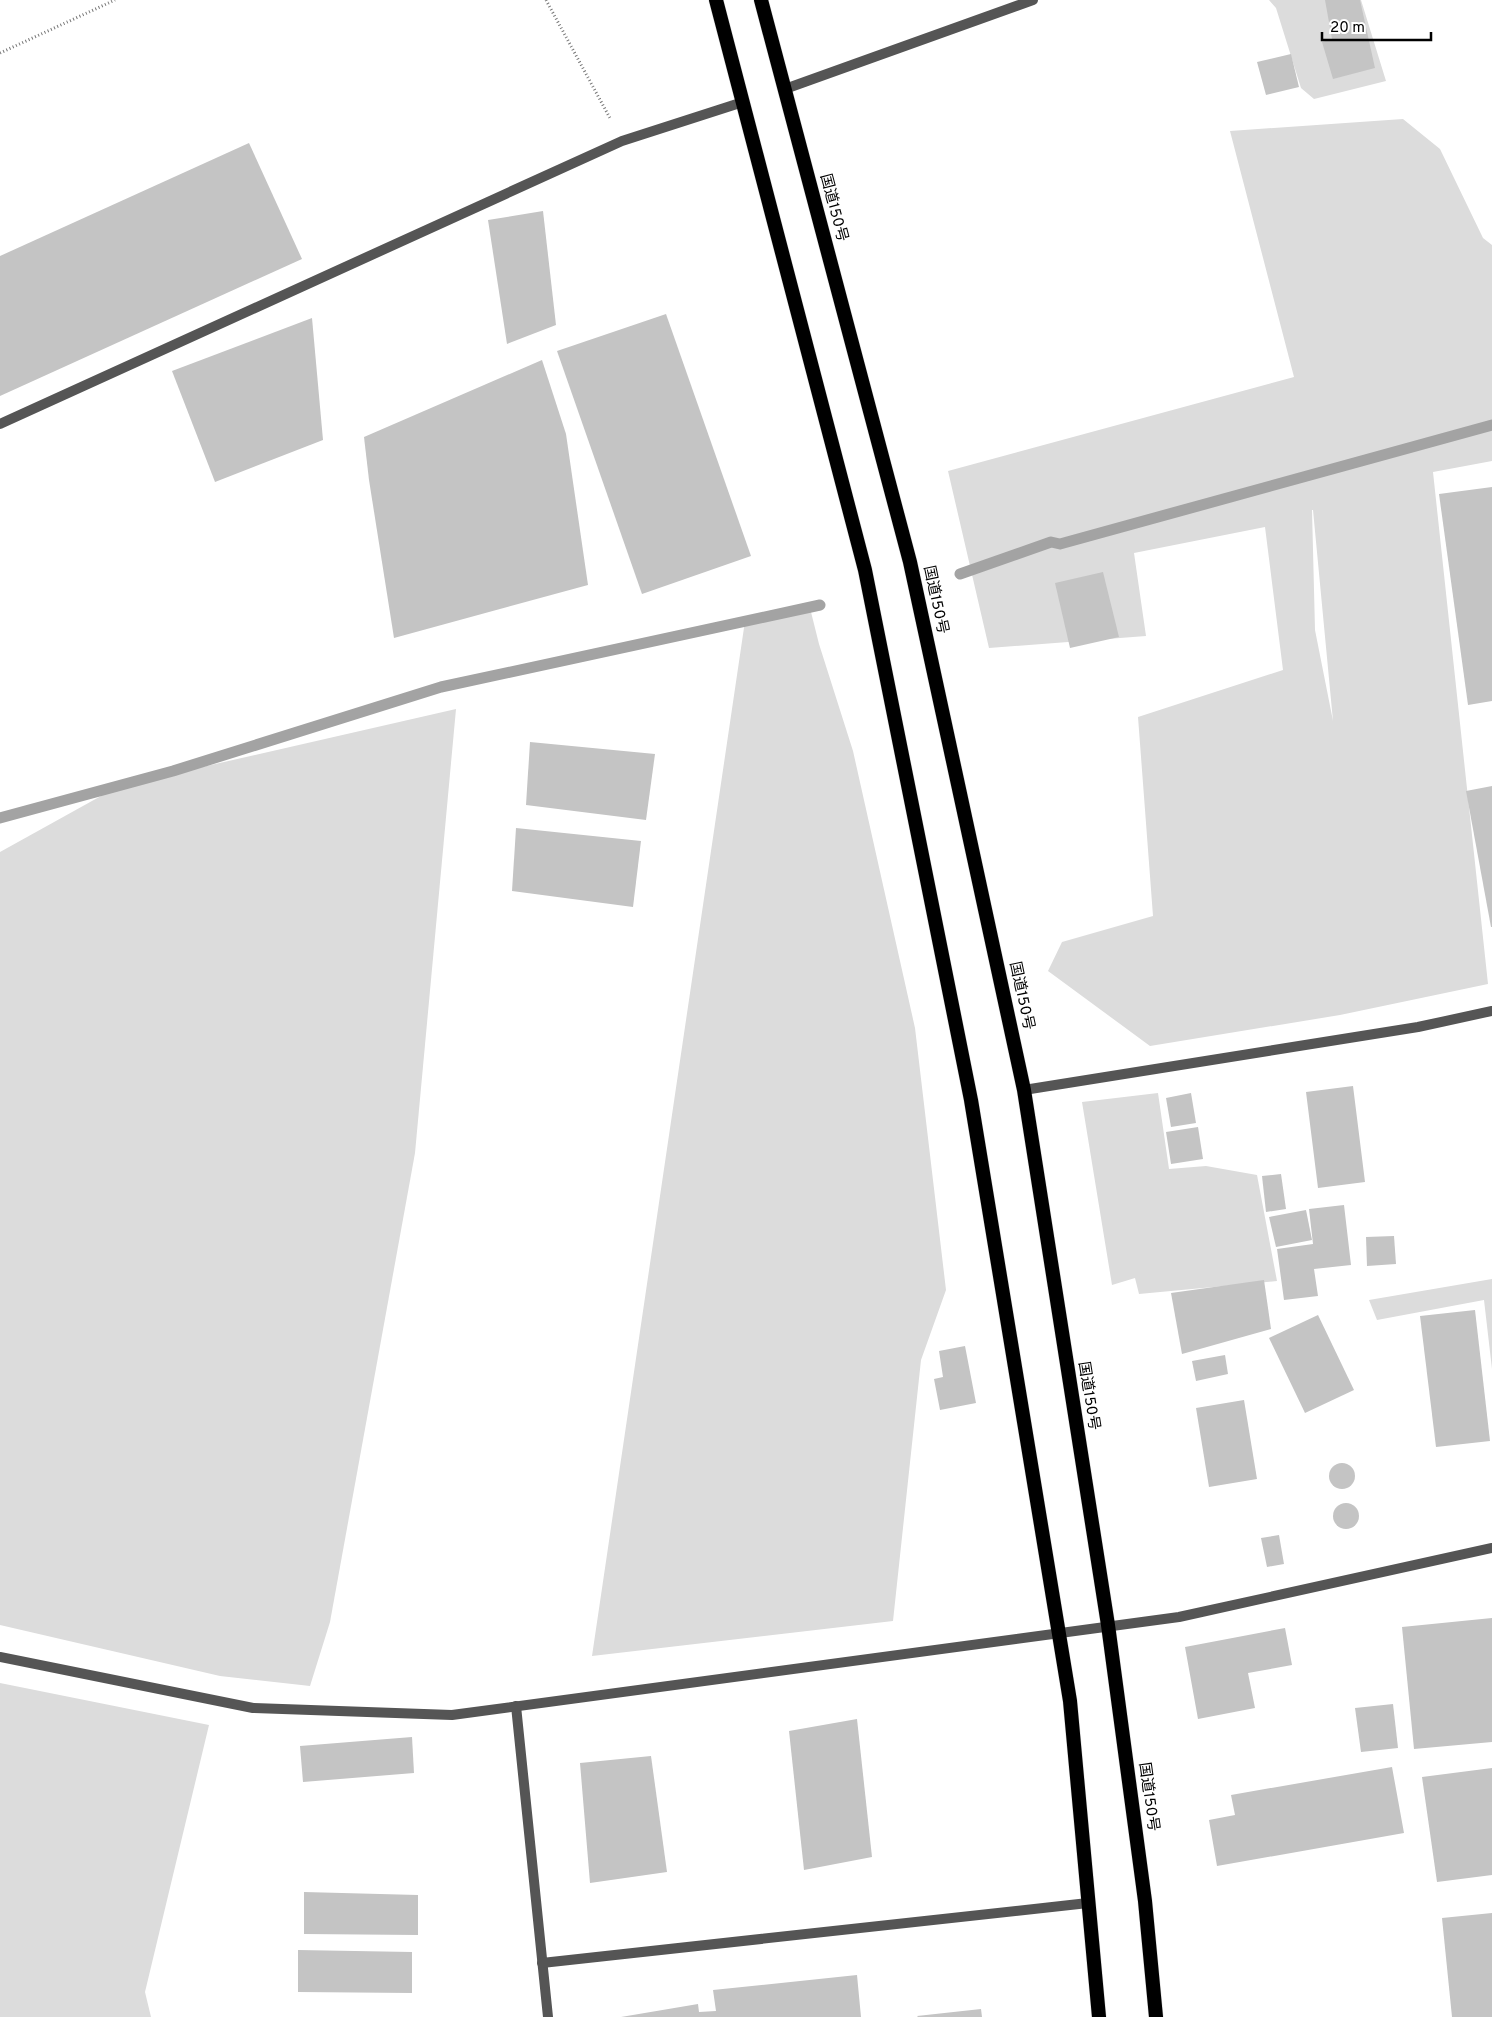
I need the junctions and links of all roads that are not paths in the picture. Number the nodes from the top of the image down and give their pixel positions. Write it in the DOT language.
graph roads {
  1 [pos="716,0"];
  2 [pos="761,0"];
  3 [pos="1033,0"];
  4 [pos="785,90"];
  5 [pos="744,102"];
  6 [pos="0,424"];
  7 [pos="1492,1011"];
  8 [pos="1024,1090"];
  9 [pos="1492,1548"];
  10 [pos="1108,1625"];
  11 [pos="1059,1632"];
  12 [pos="0,1657"];
  13 [pos="516,1706"];
  14 [pos="1088,1903"];
  15 [pos="542,1963"];
  16 [pos="548,2017"];
  17 [pos="1099,2017"];
  18 [pos="1156,2017"];
  1 -- 5 [label="highway"];
  2 -- 4 [label="highway, 国道150号"];
  3 -- 4 [label="street"];
  4 -- 8 [label="highway, 国道150号"];
  5 -- 6 [label="street"];
  5 -- 11 [label="highway"];
  7 -- 8 [label="street"];
  8 -- 10 [label="highway, 国道150号"];
  9 -- 10 [label="street"];
  10 -- 11 [label="street"];
  10 -- 18 [label="highway, 国道150号"];
  11 -- 13 [label="street"];
  11 -- 14 [label="highway"];
  12 -- 13 [label="street"];
  13 -- 15 [label="street"];
  14 -- 15 [label="street"];
  14 -- 17 [label="highway"];
  15 -- 16 [label="street"];
}
